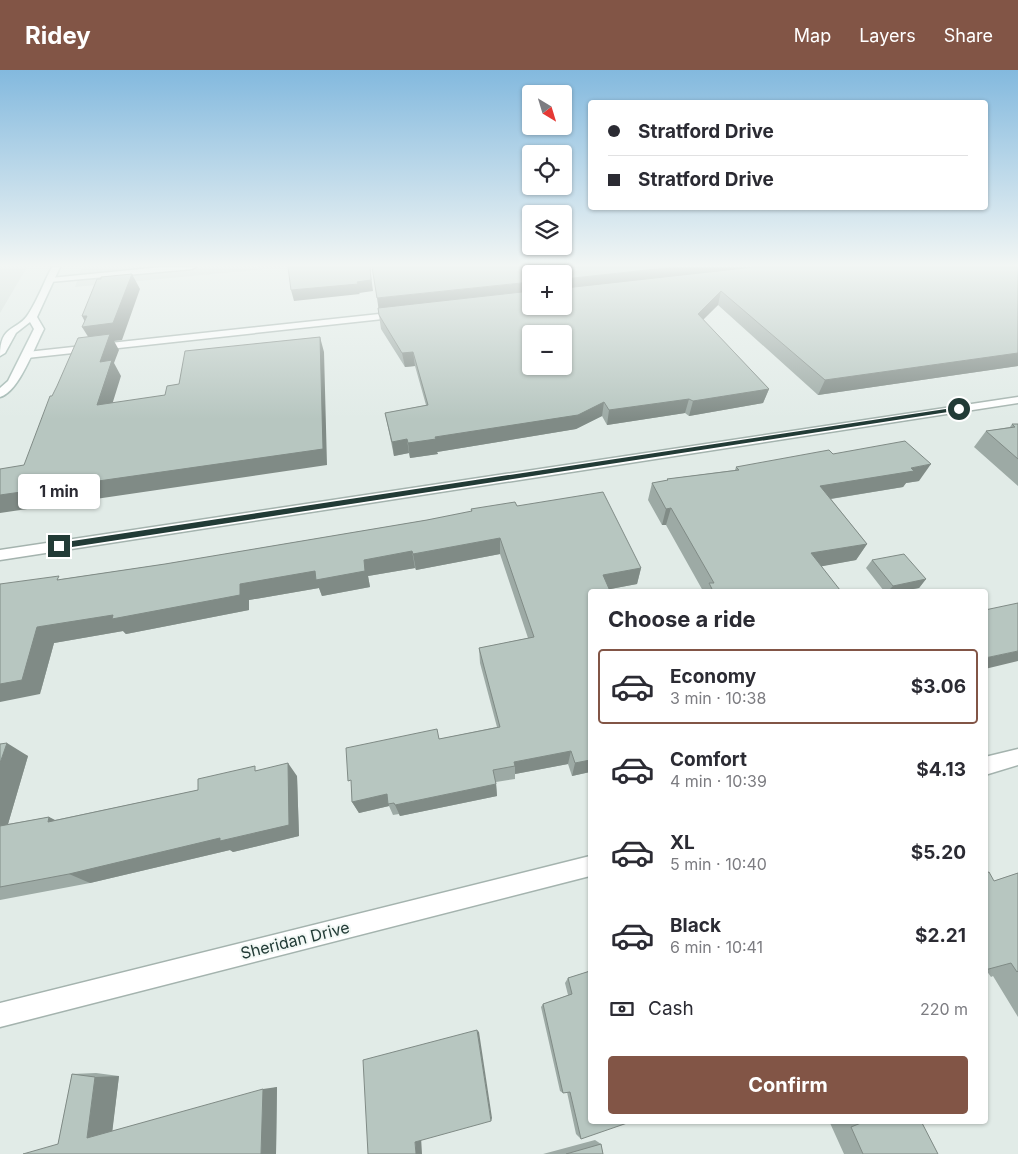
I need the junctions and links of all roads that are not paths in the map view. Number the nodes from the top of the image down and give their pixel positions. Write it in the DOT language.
graph roads {
  1 [pos="32,317"];
  2 [pos="31,318"];
  3 [pos="373,318"];
  4 [pos="0,353"];
  5 [pos="27,356"];
  6 [pos="0,394"];
  7 [pos="1018,400"];
  8 [pos="0,555"];
  9 [pos="1018,757"];
  10 [pos="988,765"];
  11 [pos="588,867"];
  12 [pos="0,1015"];
  1 -- 5 [label="street"];
  2 -- 4 [label="street"];
  3 -- 5 [label="street"];
  5 -- 6 [label="street"];
  7 -- 8 [label="street"];
  9 -- 10 [label="street"];
  11 -- 12 [label="street, Sheridan Drive"];
}
